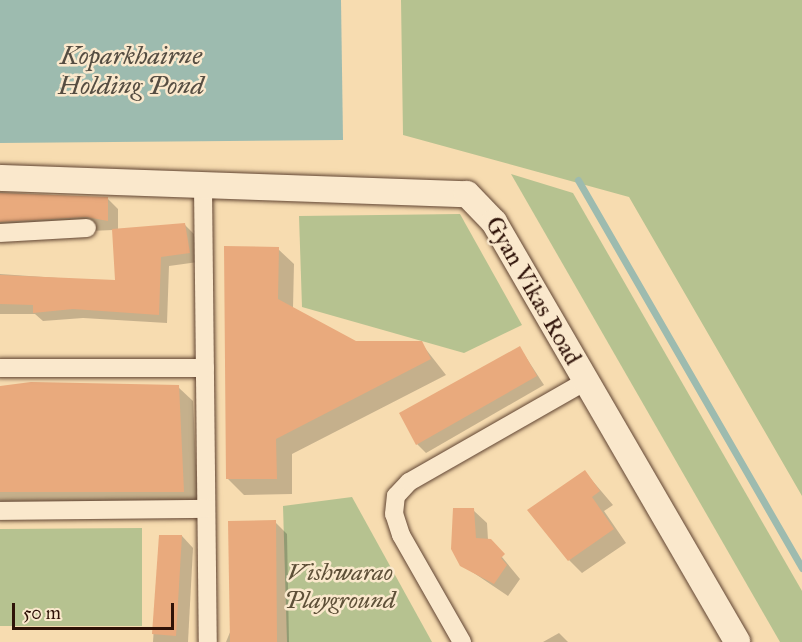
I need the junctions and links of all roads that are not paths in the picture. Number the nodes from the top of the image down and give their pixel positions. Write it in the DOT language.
graph roads {
  1 [pos="0,178"];
  2 [pos="203,186"];
  3 [pos="87,228"];
  4 [pos="0,233"];
  5 [pos="0,368"];
  6 [pos="205,368"];
  7 [pos="586,381"];
  8 [pos="206,509"];
  9 [pos="0,511"];
  10 [pos="208,642"];
  11 [pos="462,642"];
  12 [pos="737,642"];
  1 -- 2 [label="street, Gyan Vikas Road"];
  2 -- 6 [label="street"];
  2 -- 7 [label="street, Gyan Vikas Road"];
  3 -- 4 [label="street"];
  5 -- 6 [label="street"];
  6 -- 8 [label="street"];
  7 -- 11 [label="street"];
  7 -- 12 [label="street, Gyan Vikas Road"];
  8 -- 9 [label="street"];
  8 -- 10 [label="street"];
}
